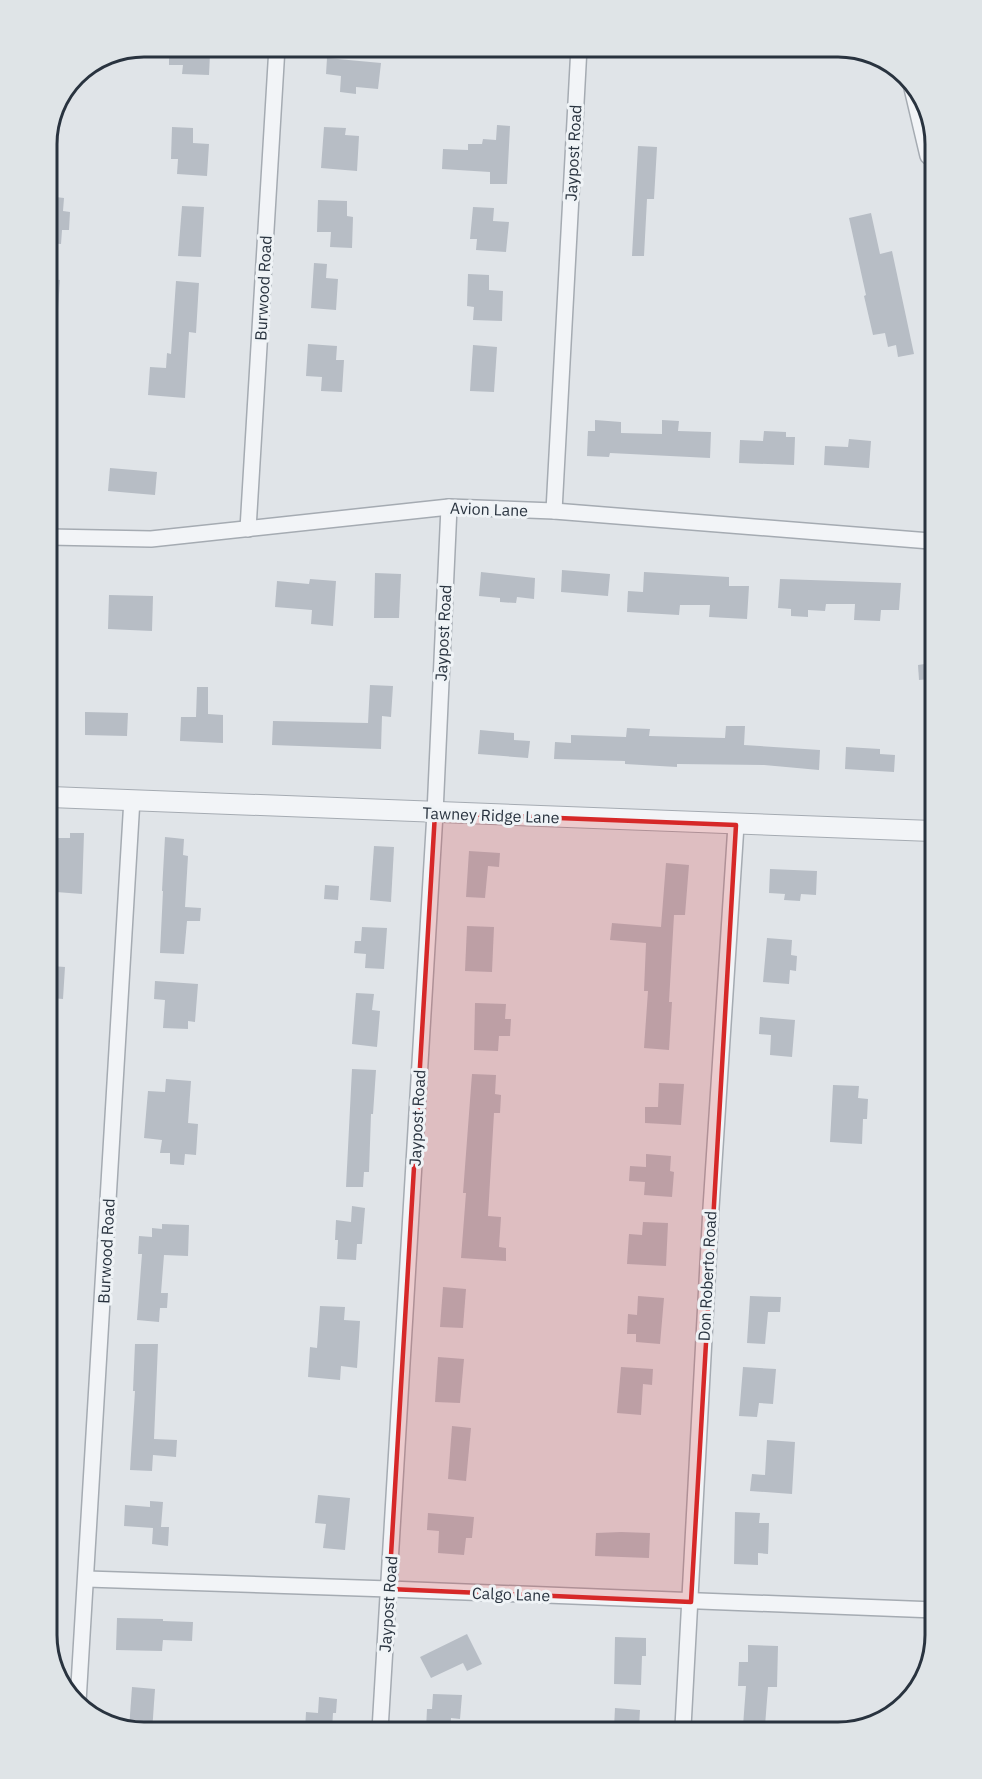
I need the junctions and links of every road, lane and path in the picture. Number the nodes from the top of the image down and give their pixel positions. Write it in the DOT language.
graph roads {
  1 [pos="276,57"];
  2 [pos="578,57"];
  3 [pos="917,108"];
  4 [pos="925,143"];
  5 [pos="449,507"];
  6 [pos="554,511"];
  7 [pos="248,529"];
  8 [pos="57,537"];
  9 [pos="925,541"];
  10 [pos="57,797"];
  11 [pos="132,800"];
  12 [pos="435,813"];
  13 [pos="736,825"];
  14 [pos="925,831"];
  15 [pos="87,1579"];
  16 [pos="389,1589"];
  17 [pos="691,1602"];
  18 [pos="925,1611"];
  19 [pos="79,1692"];
  20 [pos="381,1722"];
  21 [pos="683,1722"];
  1 -- 7 [label="street, Burwood Road"];
  2 -- 6 [label="street, Jaypost Road"];
  3 -- 4 [label="street"];
  5 -- 6 [label="street, Avion Lane"];
  5 -- 7 [label="street, Avion Lane"];
  5 -- 12 [label="street, Jaypost Road"];
  6 -- 9 [label="street, Avion Lane"];
  7 -- 8 [label="street, Avion Lane"];
  10 -- 11 [label="street, Tawney Ridge Lane"];
  11 -- 12 [label="street, Tawney Ridge Lane"];
  11 -- 15 [label="street, Burwood Road"];
  12 -- 13 [label="street, Tawney Ridge Lane"];
  12 -- 16 [label="street, Jaypost Road"];
  13 -- 14 [label="street, Tawney Ridge Lane"];
  13 -- 17 [label="street, Don Roberto Road"];
  15 -- 16 [label="street, Calgo Lane"];
  15 -- 19 [label="street, Burwood Road"];
  16 -- 17 [label="street, Calgo Lane"];
  16 -- 20 [label="street, Jaypost Road"];
  17 -- 18 [label="street, Calgo Lane"];
  17 -- 21 [label="street, Don Roberto Road"];
}
